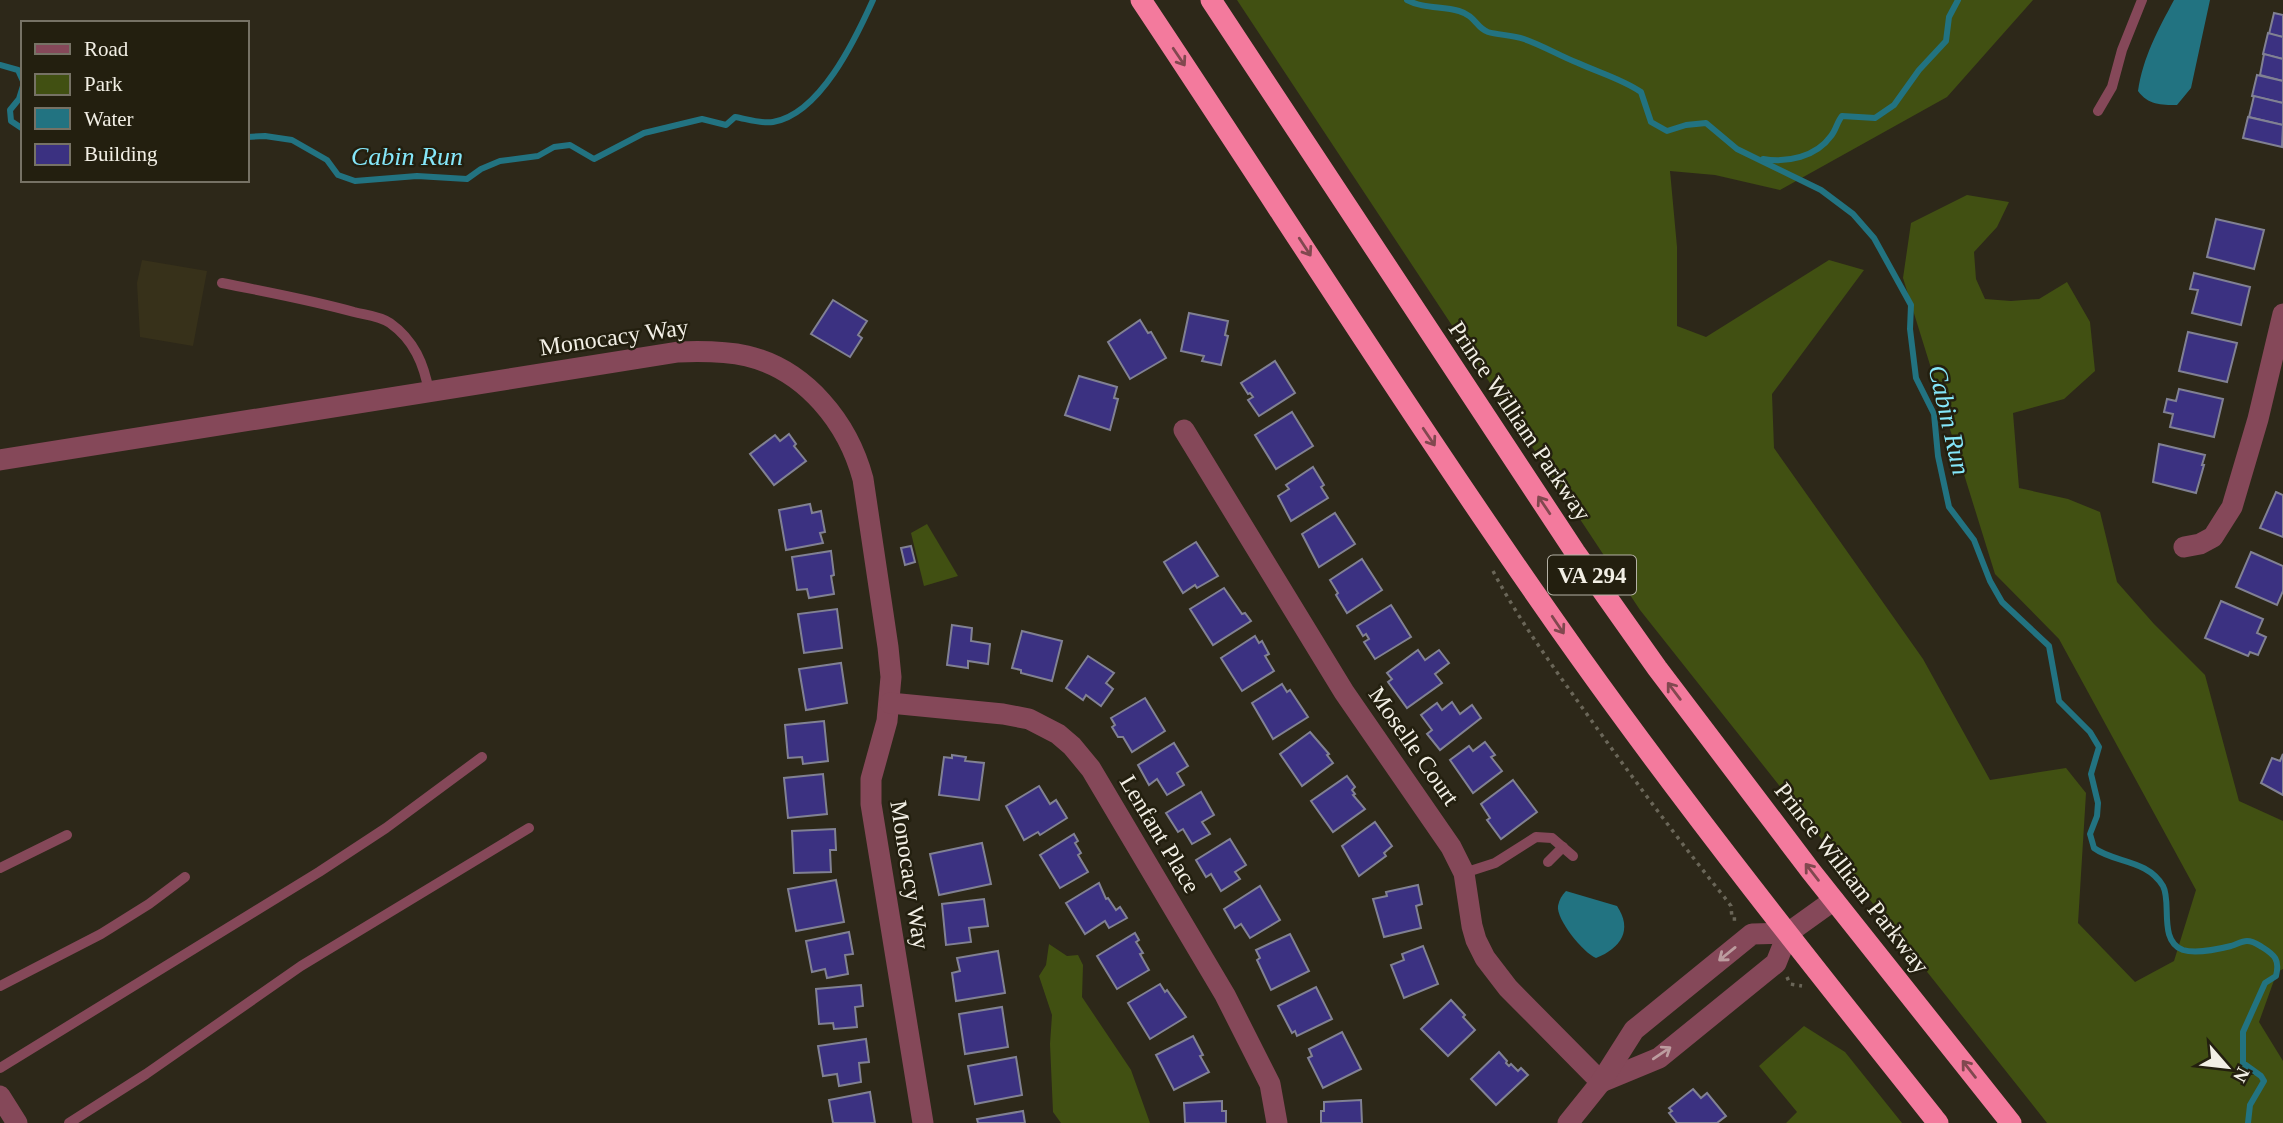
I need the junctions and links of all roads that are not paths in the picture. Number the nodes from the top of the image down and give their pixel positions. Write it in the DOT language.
graph roads {
  1 [pos="1141,0"];
  2 [pos="1211,0"];
  3 [pos="2142,0"];
  4 [pos="2098,111"];
  5 [pos="222,283"];
  6 [pos="2283,314"];
  7 [pos="429,392"];
  8 [pos="1184,430"];
  9 [pos="0,460"];
  10 [pos="2184,547"];
  11 [pos="890,703"];
  12 [pos="482,757"];
  13 [pos="529,828"];
  14 [pos="67,835"];
  15 [pos="1563,846"];
  16 [pos="1573,856"];
  17 [pos="1548,862"];
  18 [pos="0,868"];
  19 [pos="1464,873"];
  20 [pos="186,877"];
  21 [pos="1834,900"];
  22 [pos="1788,933"];
  23 [pos="0,986"];
  24 [pos="0,1068"];
  25 [pos="1601,1082"];
  26 [pos="0,1096"];
  27 [pos="17,1123"];
  28 [pos="69,1123"];
  29 [pos="923,1123"];
  30 [pos="1278,1123"];
  31 [pos="1568,1123"];
  32 [pos="1938,1123"];
  33 [pos="2011,1123"];
  1 -- 22 [label="highway, VA 294, one-way"];
  21 -- 2 [label="highway, Prince William Parkway / VA 294, one-way"];
  3 -- 4 [label="lane"];
  5 -- 7 [label="lane"];
  6 -- 10 [label="street"];
  7 -- 9 [label="street, Monocacy Way"];
  7 -- 11 [label="street, Monocacy Way"];
  8 -- 19 [label="street, Moselle Court"];
  11 -- 29 [label="street, Monocacy Way"];
  11 -- 30 [label="street, Lenfant Place"];
  12 -- 24 [label="lane"];
  13 -- 28 [label="lane"];
  14 -- 18 [label="lane"];
  15 -- 16 [label="lane"];
  15 -- 17 [label="lane"];
  15 -- 19 [label="lane"];
  19 -- 25 [label="street, Moselle Court"];
  20 -- 23 [label="lane"];
  21 -- 22 [label="street"];
  33 -- 21 [label="highway, Prince William Parkway / VA 294, one-way"];
  25 -- 22 [label="street, one-way"];
  22 -- 25 [label="street, one-way"];
  22 -- 32 [label="highway, VA 294"];
  25 -- 31 [label="street"];
  26 -- 27 [label="street"];
}
